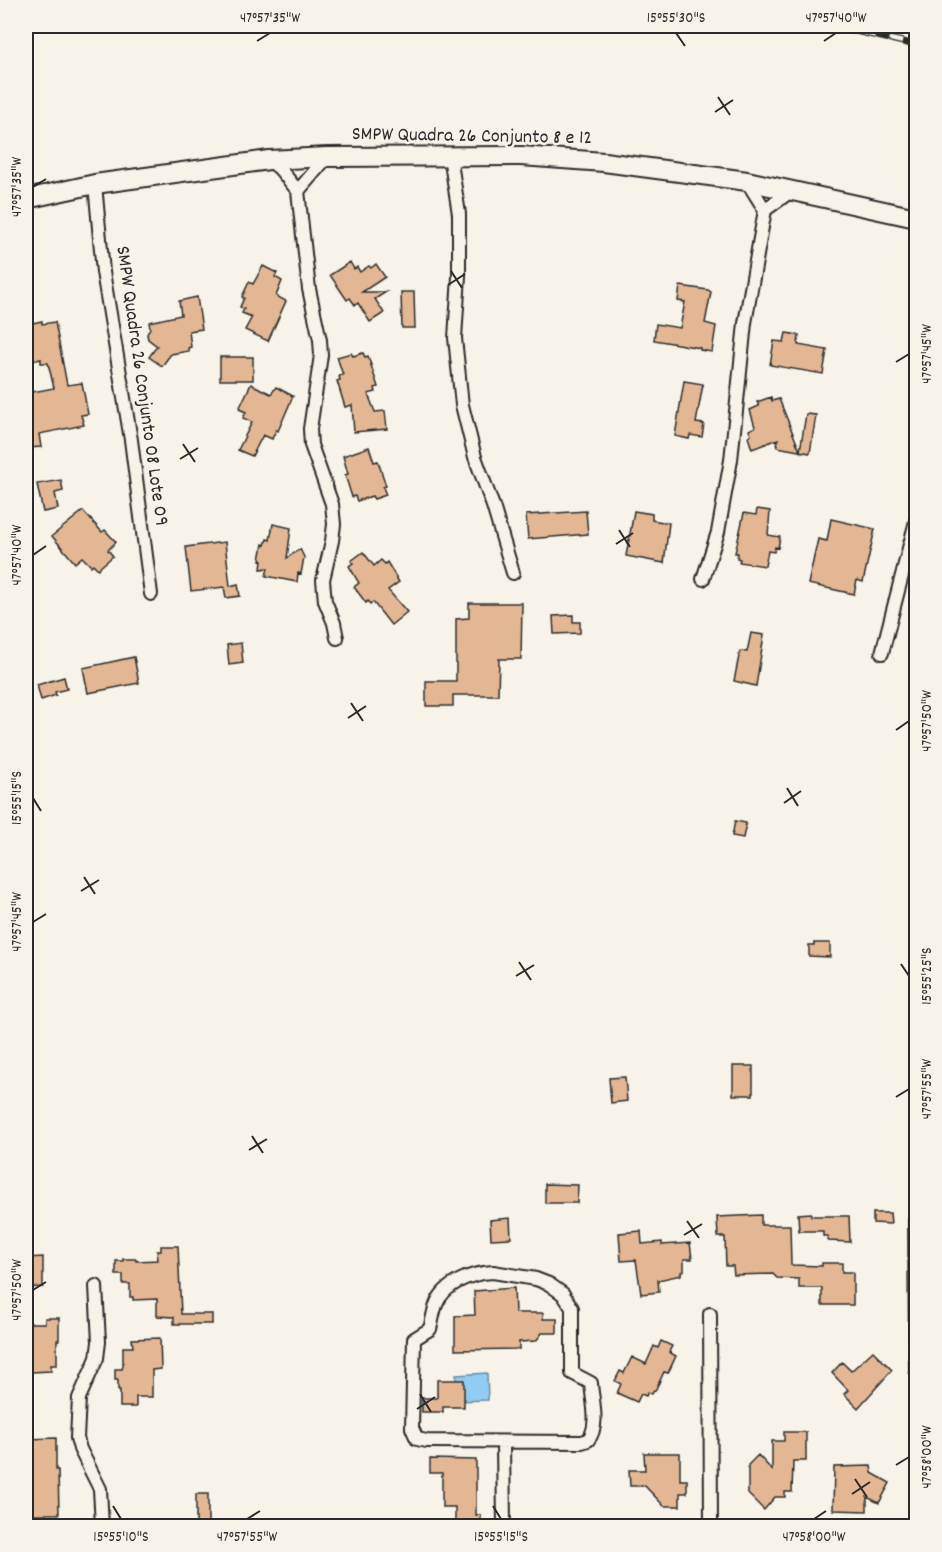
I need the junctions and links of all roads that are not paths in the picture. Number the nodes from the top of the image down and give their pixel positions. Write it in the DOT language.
graph roads {
  1 [pos="450,156"];
  2 [pos="327,157"];
  3 [pos="269,160"];
  4 [pos="747,181"];
  5 [pos="95,183"];
  6 [pos="791,191"];
  7 [pos="298,192"];
  8 [pos="26,200"];
  9 [pos="765,210"];
  10 [pos="916,218"];
  11 [pos="916,520"];
  12 [pos="513,573"];
  13 [pos="703,579"];
  14 [pos="151,594"];
  15 [pos="337,638"];
  16 [pos="882,652"];
  17 [pos="915,1220"];
  18 [pos="96,1286"];
  19 [pos="710,1314"];
  20 [pos="916,1370"];
  21 [pos="503,1442"];
  22 [pos="102,1527"];
  23 [pos="504,1527"];
  24 [pos="711,1527"];
  1 -- 2 [label="street, SMPW Quadra 26 Conjunto 8 e 12"];
  1 -- 4 [label="street, SMPW Quadra 26 Conjunto 8 e 12"];
  1 -- 12 [label="street"];
  2 -- 3 [label="street, SMPW Quadra 26 Conjunto 8 e 12"];
  2 -- 7 [label="street"];
  3 -- 5 [label="street, SMPW Quadra 26 Conjunto 8 e 12"];
  3 -- 7 [label="street"];
  4 -- 6 [label="street, SMPW Quadra 26 Conjunto 8 e 12"];
  4 -- 9 [label="street"];
  5 -- 8 [label="street, SMPW Quadra 26 Conjunto 8 e 12"];
  5 -- 14 [label="street, SMPW Quadra 26 Conjunto 08 Lote 09"];
  6 -- 9 [label="street"];
  6 -- 10 [label="street, SMPW Quadra 26 Conjunto 8 e 12"];
  7 -- 15 [label="street"];
  9 -- 13 [label="street"];
  11 -- 16 [label="street"];
  17 -- 20 [label="street"];
  18 -- 22 [label="street"];
  19 -- 24 [label="street"];
  21 -- 21 [label="street"];
  21 -- 23 [label="street"];
}
